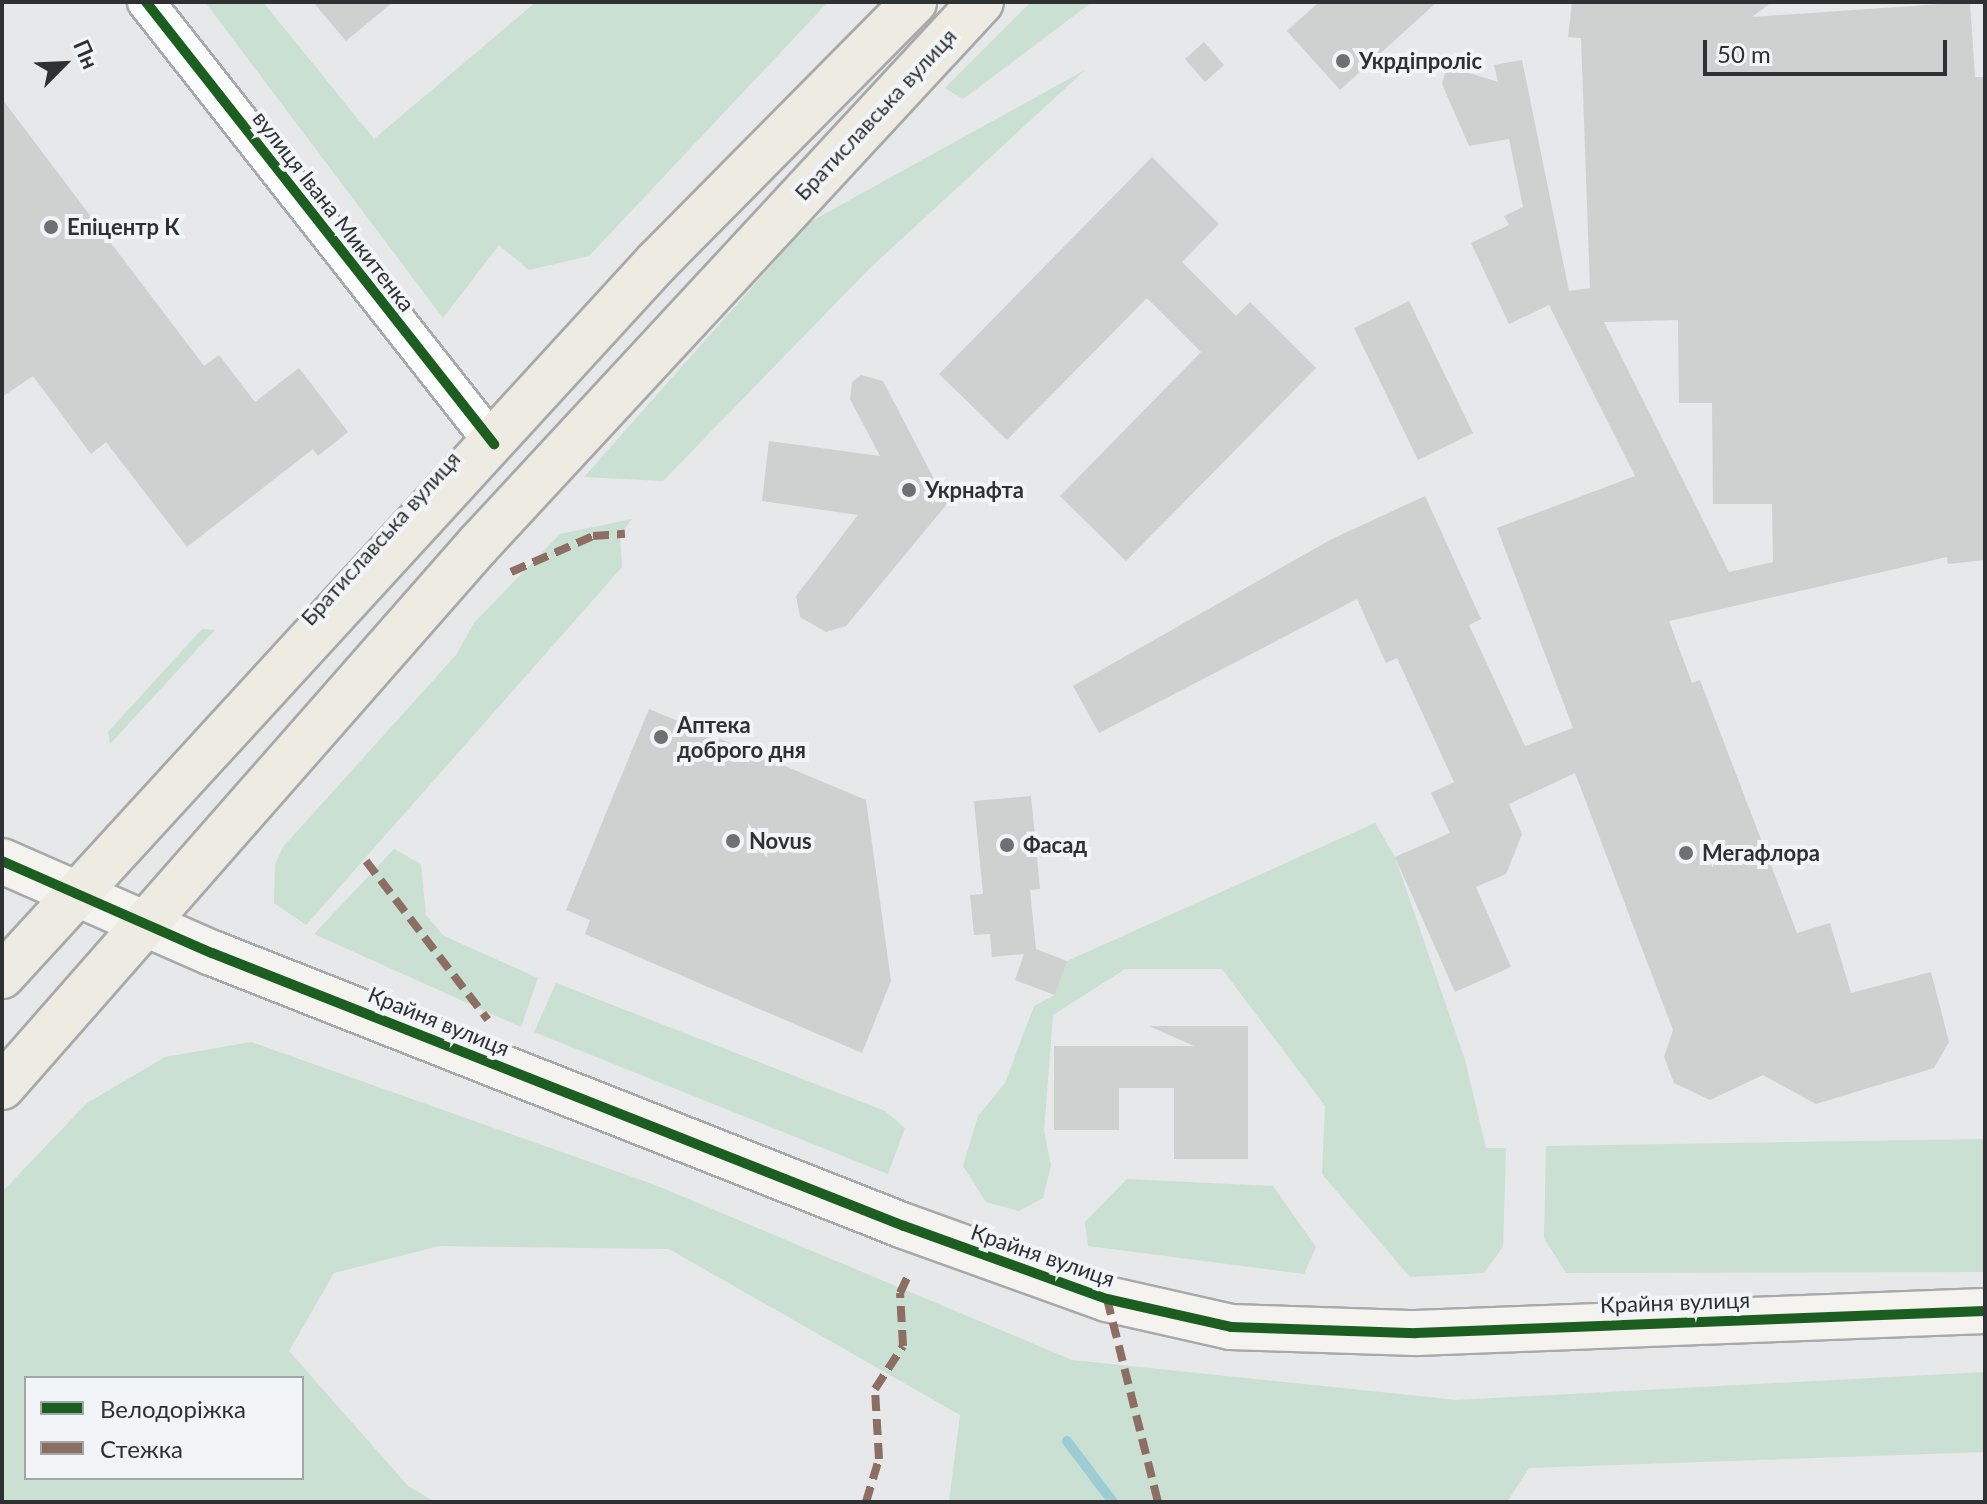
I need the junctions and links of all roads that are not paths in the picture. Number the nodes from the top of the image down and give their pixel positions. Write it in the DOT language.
graph roads {
  1 [pos="146,2"];
  2 [pos="914,2"];
  3 [pos="981,2"];
  4 [pos="494,444"];
  5 [pos="2,861"];
  6 [pos="79,896"];
  7 [pos="146,924"];
  8 [pos="2,976"];
  9 [pos="2,1087"];
  10 [pos="1985,1311"];
  1 -- 4 [label="street, вулиця Івана Микитенка"];
  2 -- 4 [label="main road, Братиславська вулиця"];
  3 -- 7 [label="main road, Братиславська вулиця"];
  4 -- 6 [label="main road, Братиславська вулиця"];
  5 -- 6 [label="street, Крайня вулиця"];
  6 -- 7 [label="street, Крайня вулиця"];
  6 -- 8 [label="main road, Братиславська вулиця"];
  7 -- 9 [label="main road, Братиславська вулиця"];
  7 -- 10 [label="street, Крайня вулиця"];
}
